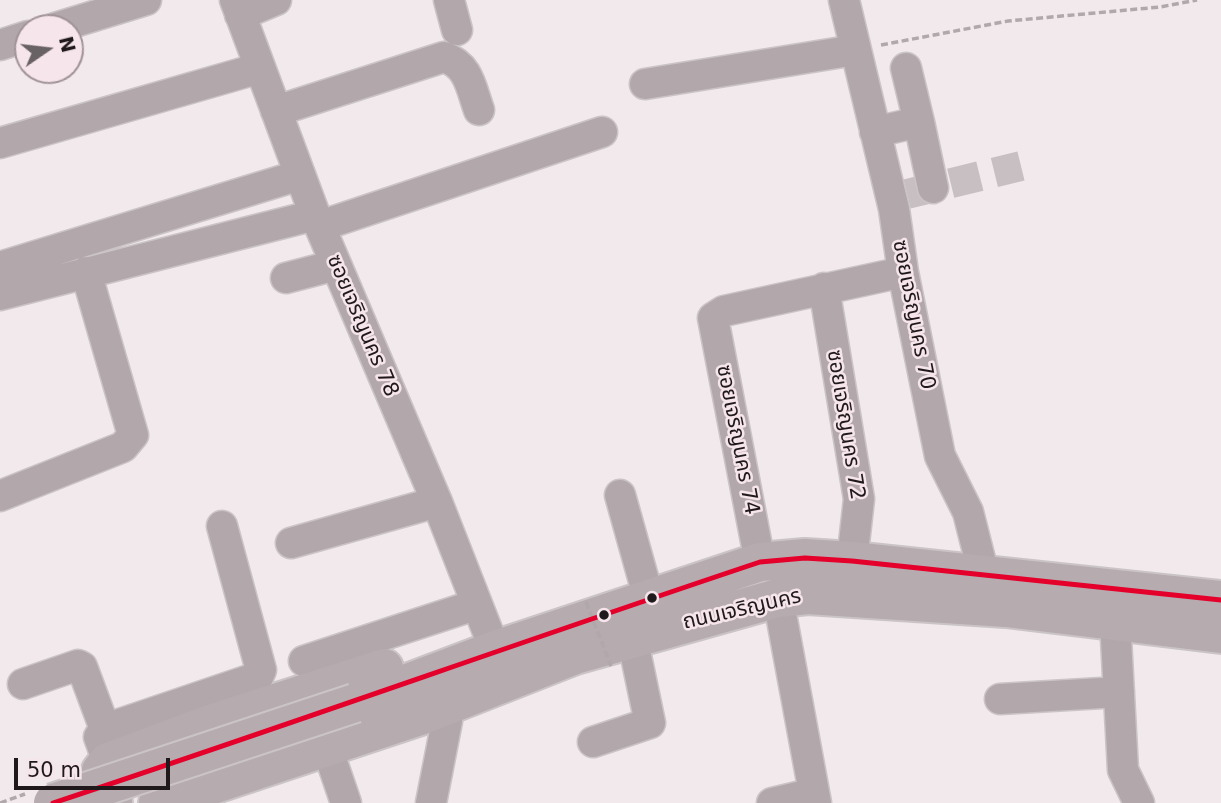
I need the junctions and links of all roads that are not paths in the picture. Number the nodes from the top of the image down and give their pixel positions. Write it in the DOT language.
graph roads {
  1 [pos="146,0"];
  2 [pos="276,0"];
  3 [pos="449,0"];
  4 [pos="844,0"];
  5 [pos="238,7"];
  6 [pos="84,19"];
  7 [pos="457,30"];
  8 [pos="855,50"];
  9 [pos="260,68"];
  10 [pos="906,68"];
  11 [pos="645,84"];
  12 [pos="479,110"];
  13 [pos="276,111"];
  14 [pos="919,122"];
  15 [pos="602,132"];
  16 [pos="875,132"];
  17 [pos="0,143"];
  18 [pos="300,175"];
  19 [pos="910,193"];
  20 [pos="317,221"];
  21 [pos="336,265"];
  22 [pos="0,267"];
  23 [pos="86,272"];
  24 [pos="903,272"];
  25 [pos="286,278"];
  26 [pos="824,288"];
  27 [pos="0,295"];
  28 [pos="620,495"];
  29 [pos="0,496"];
  30 [pos="437,502"];
  31 [pos="222,526"];
  32 [pos="291,543"];
  33 [pos="852,561"];
  34 [pos="760,562"];
  35 [pos="984,575"];
  36 [pos="778,597"];
  37 [pos="649,599"];
  38 [pos="1221,600"];
  39 [pos="475,605"];
  40 [pos="1115,620"];
  41 [pos="1221,634"];
  42 [pos="622,652"];
  43 [pos="479,656"];
  44 [pos="304,661"];
  45 [pos="23,684"];
  46 [pos="1119,692"];
  47 [pos="1000,699"];
  48 [pos="452,711"];
  49 [pos="359,719"];
  50 [pos="593,742"];
  51 [pos="107,746"];
  52 [pos="332,762"];
  53 [pos="815,798"];
  54 [pos="53,803"];
  55 [pos="113,803"];
  56 [pos="158,803"];
  57 [pos="208,803"];
  58 [pos="346,803"];
  59 [pos="431,803"];
  60 [pos="772,803"];
  61 [pos="1139,803"];
  1 -- 6 [label="street"];
  2 -- 5 [label="street"];
  3 -- 7 [label="street"];
  4 -- 8 [label="street, ซอยเจริญนคร 70"];
  5 -- 9 [label="street, ซอยเจริญนคร 78"];
  8 -- 11 [label="street"];
  8 -- 16 [label="street, ซอยเจริญนคร 70"];
  9 -- 13 [label="street, ซอยเจริญนคร 78"];
  9 -- 17 [label="street"];
  10 -- 14 [label="street"];
  12 -- 13 [label="street"];
  13 -- 18 [label="street, ซอยเจริญนคร 78"];
  14 -- 16 [label="street"];
  14 -- 19 [label="street"];
  15 -- 20 [label="street"];
  16 -- 19 [label="street, ซอยเจริญนคร 70"];
  18 -- 20 [label="street, ซอยเจริญนคร 78"];
  18 -- 22 [label="street"];
  19 -- 24 [label="street, ซอยเจริญนคร 70"];
  20 -- 21 [label="street, ซอยเจริญนคร 78"];
  20 -- 23 [label="street"];
  21 -- 25 [label="street"];
  21 -- 30 [label="street, ซอยเจริญนคร 78"];
  23 -- 27 [label="street"];
  23 -- 29 [label="street"];
  24 -- 26 [label="street"];
  24 -- 35 [label="street, ซอยเจริญนคร 70"];
  26 -- 33 [label="street, ซอยเจริญนคร 72"];
  26 -- 34 [label="street, ซอยเจริญนคร 74"];
  28 -- 37 [label="street"];
  30 -- 32 [label="street"];
  30 -- 39 [label="street, ซอยเจริญนคร 78"];
  31 -- 51 [label="street"];
  33 -- 34 [label="main road, ถนนเจริญนคร"];
  33 -- 35 [label="main road, ถนนเจริญนคร"];
  34 -- 37 [label="main road, ถนนเจริญนคร"];
  35 -- 38 [label="main road, ถนนเจริญนคร"];
  36 -- 40 [label="main road, ถนนเจริญนคร"];
  36 -- 42 [label="main road, ถนนเจริญนคร"];
  36 -- 53 [label="street"];
  37 -- 43 [label="main road, ถนนเจริญนคร"];
  39 -- 43 [label="street, ซอยเจริญนคร 78"];
  39 -- 44 [label="street"];
  40 -- 41 [label="main road, ถนนเจริญนคร"];
  40 -- 46 [label="street"];
  42 -- 48 [label="main road, ถนนเจริญนคร"];
  42 -- 50 [label="street"];
  43 -- 49 [label="main road, ถนนเจริญนคร"];
  43 -- 51 [label="main road"];
  45 -- 51 [label="street"];
  46 -- 47 [label="street"];
  46 -- 61 [label="street"];
  48 -- 49 [label="main road, ถนนเจริญนคร"];
  48 -- 52 [label="main road"];
  48 -- 59 [label="street"];
  49 -- 54 [label="main road, bridge"];
  49 -- 56 [label="main road"];
  51 -- 55 [label="main road"];
  52 -- 57 [label="main road"];
  52 -- 58 [label="street"];
  53 -- 60 [label="street"];
}
